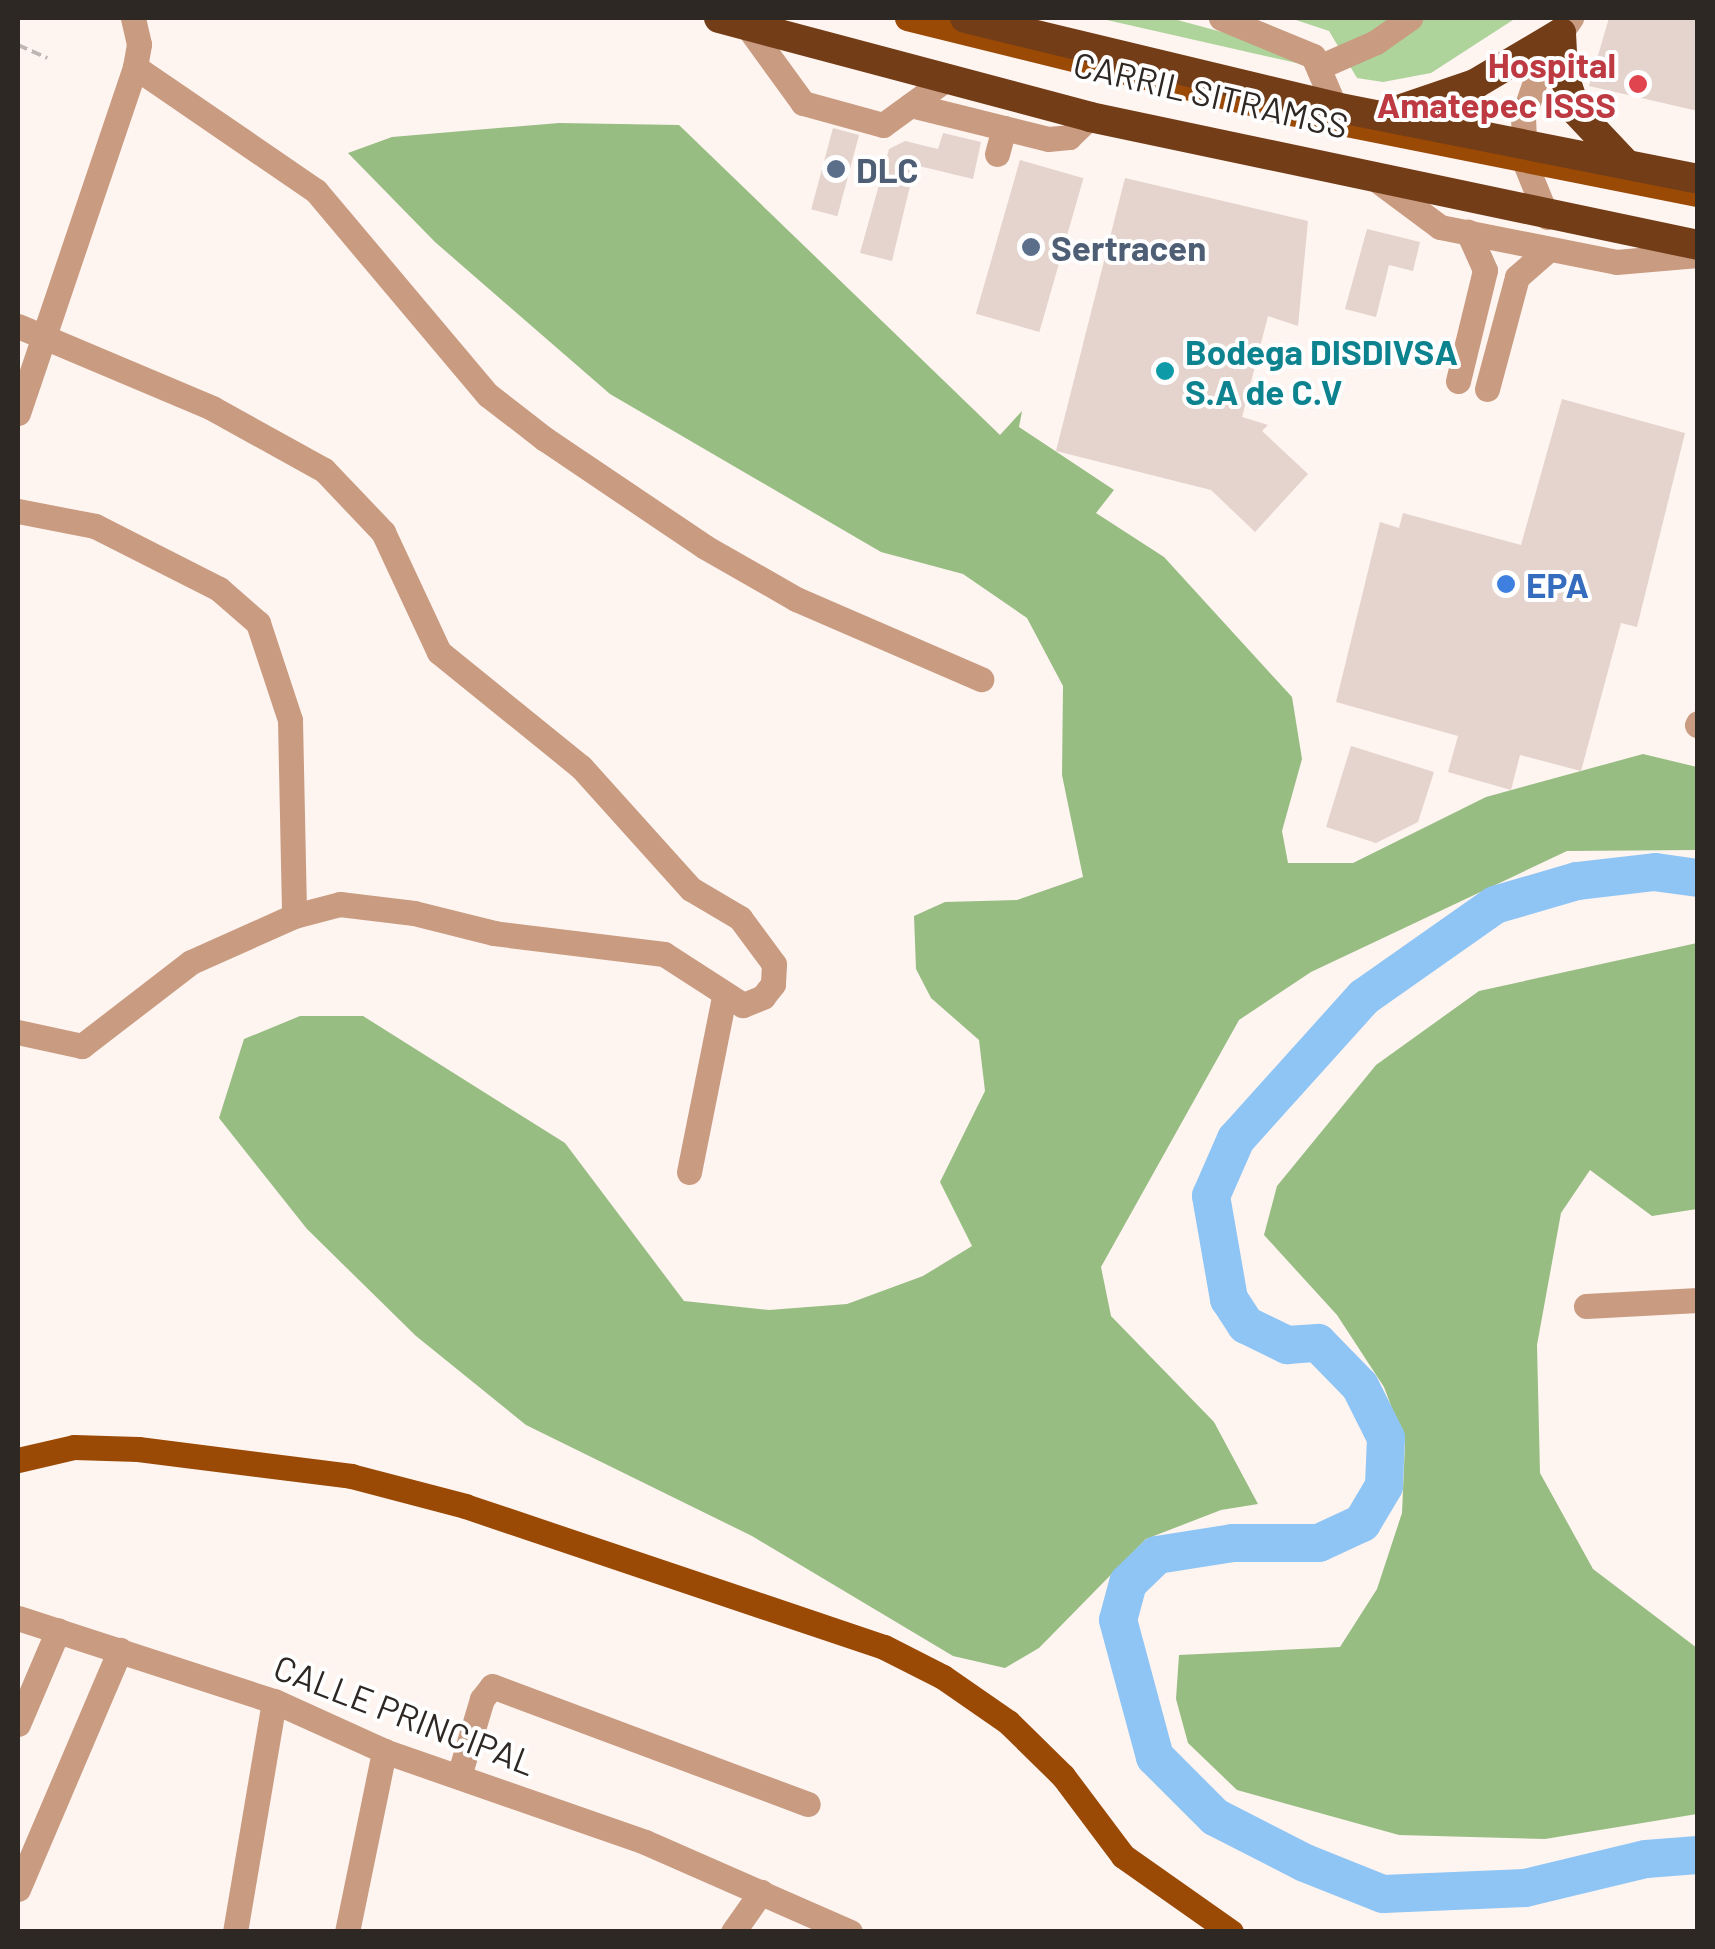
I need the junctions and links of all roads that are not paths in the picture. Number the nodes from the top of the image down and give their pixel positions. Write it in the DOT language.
graph roads {
  1 [pos="133,18"];
  2 [pos="906,18"];
  3 [pos="965,18"];
  4 [pos="1222,18"];
  5 [pos="1410,18"];
  6 [pos="765,20"];
  7 [pos="1566,25"];
  8 [pos="1320,66"];
  9 [pos="135,68"];
  10 [pos="945,80"];
  11 [pos="911,105"];
  12 [pos="1335,107"];
  13 [pos="1378,116"];
  14 [pos="1090,118"];
  15 [pos="1004,128"];
  16 [pos="998,154"];
  17 [pos="1524,156"];
  18 [pos="1633,168"];
  19 [pos="1378,180"];
  20 [pos="1698,180"];
  21 [pos="1698,194"];
  22 [pos="1543,209"];
  23 [pos="1698,230"];
  24 [pos="1468,232"];
  25 [pos="1698,245"];
  26 [pos="1548,250"];
  27 [pos="1698,255"];
  28 [pos="30,330"];
  29 [pos="1458,381"];
  30 [pos="1487,389"];
  31 [pos="18,413"];
  32 [pos="18,511"];
  33 [pos="981,679"];
  34 [pos="294,916"];
  35 [pos="724,997"];
  36 [pos="18,1032"];
  37 [pos="689,1172"];
  38 [pos="1698,1300"];
  39 [pos="1586,1306"];
  40 [pos="18,1460"];
  41 [pos="18,1618"];
  42 [pos="58,1630"];
  43 [pos="120,1650"];
  44 [pos="274,1701"];
  45 [pos="18,1724"];
  46 [pos="384,1751"];
  47 [pos="459,1776"];
  48 [pos="808,1804"];
  49 [pos="18,1889"];
  50 [pos="762,1892"];
  51 [pos="235,1932"];
  52 [pos="347,1932"];
  53 [pos="733,1932"];
  54 [pos="850,1932"];
  55 [pos="1231,1932"];
  1 -- 9 [label="street"];
  2 -- 17 [label="main road, CARRIL SITRAMSS"];
  3 -- 12 [label="highway"];
  4 -- 8 [label="street"];
  5 -- 8 [label="street"];
  6 -- 10 [label="highway"];
  6 -- 11 [label="street"];
  6 -- 22 [label="main road, CARRIL SITRAMSS"];
  7 -- 13 [label="highway"];
  7 -- 17 [label="street"];
  7 -- 18 [label="highway"];
  8 -- 12 [label="street"];
  9 -- 28 [label="street"];
  9 -- 33 [label="street"];
  10 -- 11 [label="street"];
  10 -- 14 [label="highway"];
  11 -- 15 [label="street"];
  12 -- 13 [label="highway"];
  13 -- 17 [label="highway"];
  14 -- 15 [label="street"];
  14 -- 19 [label="highway"];
  15 -- 16 [label="street"];
  17 -- 18 [label="highway"];
  17 -- 21 [label="main road, CARRIL SITRAMSS"];
  17 -- 22 [label="street"];
  18 -- 20 [label="highway"];
  19 -- 22 [label="highway"];
  19 -- 24 [label="street"];
  22 -- 23 [label="main road, CARRIL SITRAMSS"];
  22 -- 25 [label="highway"];
  24 -- 26 [label="street"];
  24 -- 29 [label="street"];
  26 -- 27 [label="street"];
  26 -- 30 [label="street"];
  28 -- 31 [label="street"];
  28 -- 35 [label="street"];
  32 -- 34 [label="street"];
  34 -- 35 [label="street"];
  34 -- 36 [label="street"];
  35 -- 37 [label="street"];
  38 -- 39 [label="street"];
  40 -- 55 [label="main road"];
  41 -- 42 [label="street, CALLE PRINCIPAL"];
  42 -- 43 [label="street, CALLE PRINCIPAL"];
  42 -- 45 [label="street"];
  43 -- 44 [label="street, CALLE PRINCIPAL"];
  43 -- 49 [label="street"];
  44 -- 46 [label="street, CALLE PRINCIPAL"];
  44 -- 51 [label="street"];
  46 -- 47 [label="street, CALLE PRINCIPAL"];
  46 -- 52 [label="street"];
  47 -- 48 [label="street"];
  47 -- 50 [label="street, CALLE PRINCIPAL"];
  50 -- 53 [label="street"];
  50 -- 54 [label="street, CALLE PRINCIPAL"];
}
